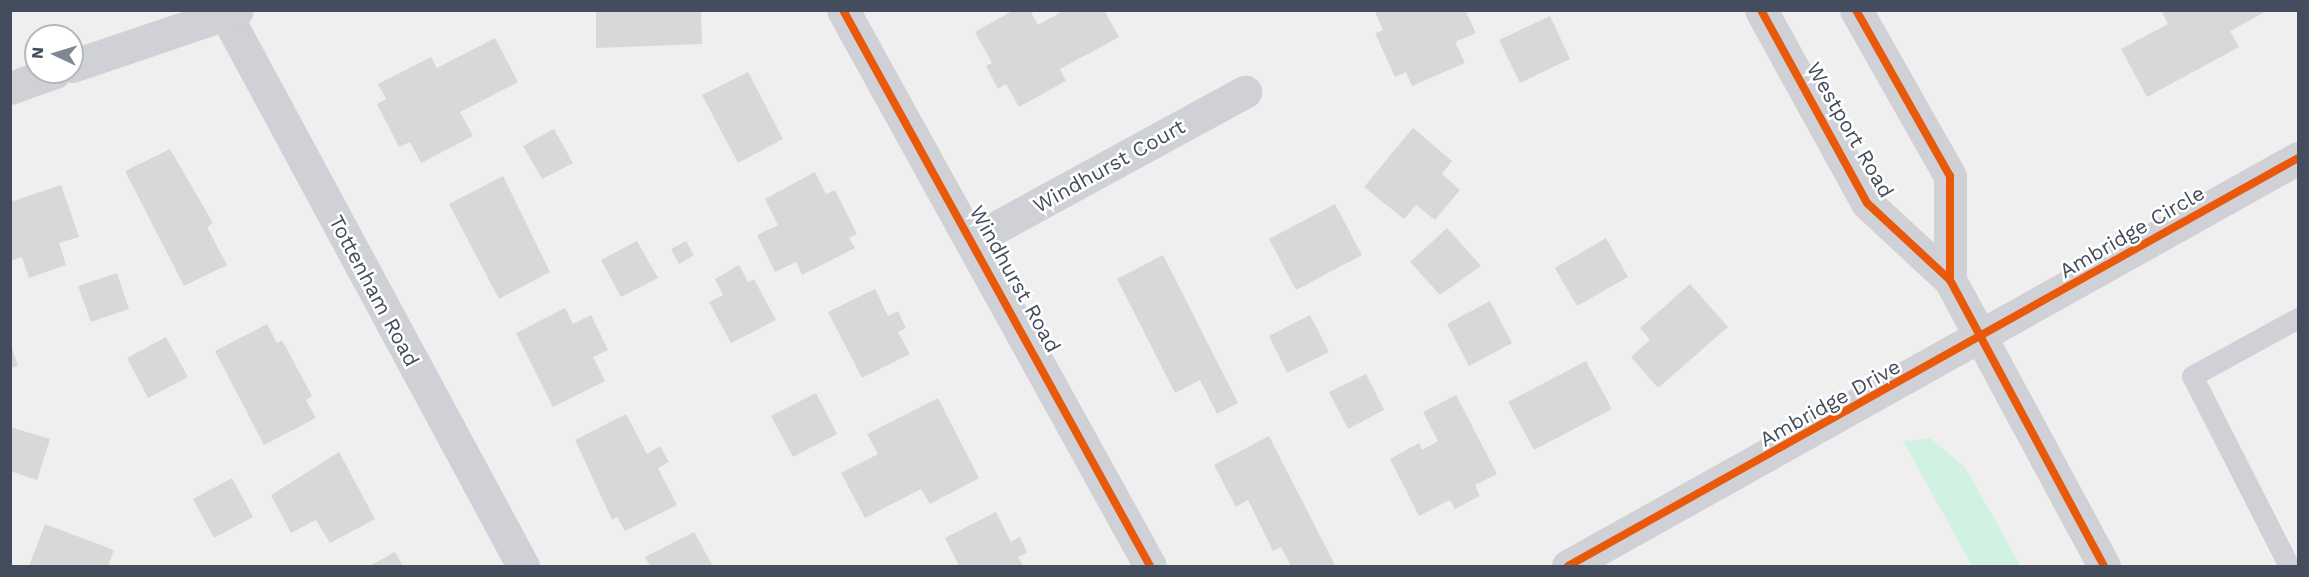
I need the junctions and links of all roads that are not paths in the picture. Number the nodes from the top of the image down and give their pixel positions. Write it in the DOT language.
graph roads {
  1 [pos="843,10"];
  2 [pos="1761,10"];
  3 [pos="1856,10"];
  4 [pos="231,13"];
  5 [pos="84,62"];
  6 [pos="1245,92"];
  7 [pos="2298,158"];
  8 [pos="974,240"];
  9 [pos="1950,280"];
  10 [pos="2298,318"];
  11 [pos="1982,338"];
  12 [pos="523,567"];
  13 [pos="1150,567"];
  14 [pos="1568,567"];
  15 [pos="2104,567"];
  16 [pos="2289,567"];
  1 -- 8 [label="street, Windhurst Road"];
  2 -- 9 [label="main road, Westport Road"];
  3 -- 9 [label="main road, Westport Road"];
  4 -- 5 [label="street"];
  4 -- 12 [label="street, Tottenham Road"];
  6 -- 8 [label="street, Windhurst Court"];
  7 -- 11 [label="street, Ambridge Circle"];
  8 -- 13 [label="street, Windhurst Road"];
  9 -- 11 [label="main road, Westport Road"];
  10 -- 16 [label="lane"];
  11 -- 14 [label="street, Ambridge Drive"];
  11 -- 15 [label="main road, Westport Road"];
}
